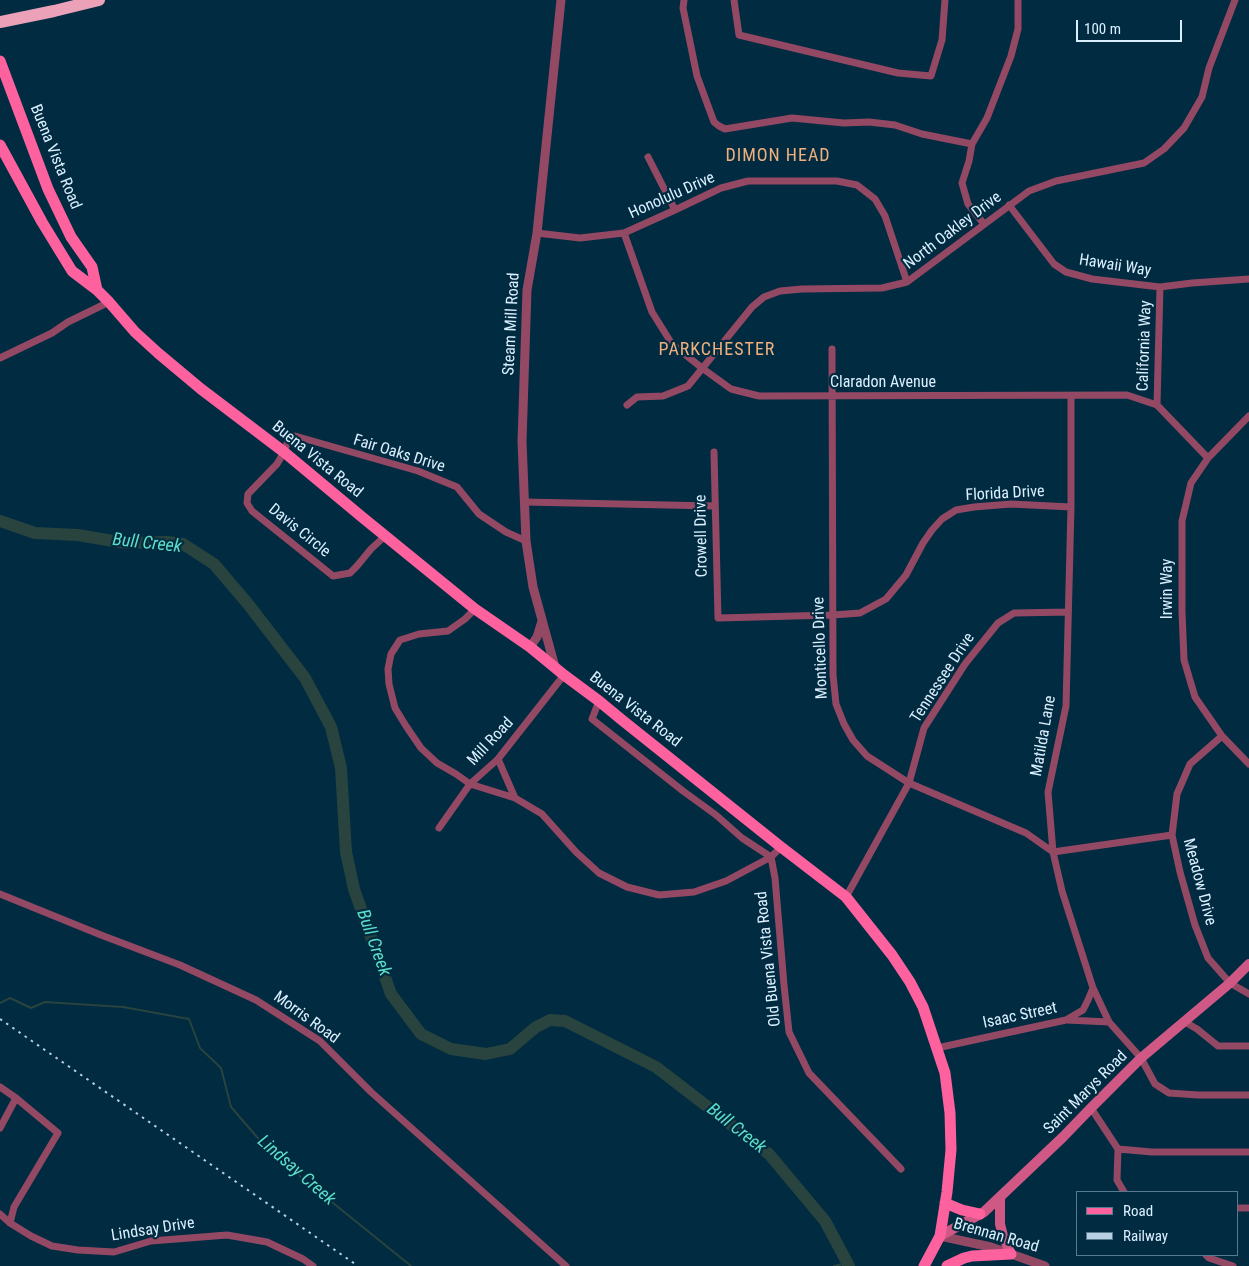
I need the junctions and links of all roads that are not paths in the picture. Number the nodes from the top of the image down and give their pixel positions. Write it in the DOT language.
graph roads {
  1 [pos="99,0"];
  2 [pos="561,0"];
  3 [pos="684,0"];
  4 [pos="734,0"];
  5 [pos="945,0"];
  6 [pos="1018,0"];
  7 [pos="1235,0"];
  8 [pos="0,22"];
  9 [pos="0,61"];
  10 [pos="972,144"];
  11 [pos="0,145"];
  12 [pos="648,157"];
  13 [pos="1009,205"];
  14 [pos="675,210"];
  15 [pos="984,224"];
  16 [pos="537,233"];
  17 [pos="624,233"];
  18 [pos="1249,279"];
  19 [pos="907,282"];
  20 [pos="1160,287"];
  21 [pos="97,290"];
  22 [pos="109,302"];
  23 [pos="832,349"];
  24 [pos="0,358"];
  25 [pos="702,368"];
  26 [pos="1071,396"];
  27 [pos="832,397"];
  28 [pos="627,405"];
  29 [pos="1157,406"];
  30 [pos="1249,416"];
  31 [pos="284,452"];
  32 [pos="714,452"];
  33 [pos="1208,458"];
  34 [pos="524,502"];
  35 [pos="715,506"];
  36 [pos="1071,507"];
  37 [pos="385,536"];
  38 [pos="526,541"];
  39 [pos="475,609"];
  40 [pos="1068,612"];
  41 [pos="833,616"];
  42 [pos="718,618"];
  43 [pos="542,620"];
  44 [pos="530,647"];
  45 [pos="559,671"];
  46 [pos="599,701"];
  47 [pos="1222,736"];
  48 [pos="498,759"];
  49 [pos="1249,764"];
  50 [pos="909,783"];
  51 [pos="470,784"];
  52 [pos="515,798"];
  53 [pos="439,828"];
  54 [pos="1172,835"];
  55 [pos="781,847"];
  56 [pos="1053,852"];
  57 [pos="771,857"];
  58 [pos="0,894"];
  59 [pos="846,897"];
  60 [pos="1249,964"];
  61 [pos="1230,983"];
  62 [pos="1093,988"];
  63 [pos="1249,994"];
  64 [pos="1066,1020"];
  65 [pos="1109,1022"];
  66 [pos="1185,1022"];
  67 [pos="1249,1046"];
  68 [pos="937,1048"];
  69 [pos="1141,1058"];
  70 [pos="0,1087"];
  71 [pos="1249,1095"];
  72 [pos="16,1098"];
  73 [pos="1091,1108"];
  74 [pos="0,1128"];
  75 [pos="1118,1150"];
  76 [pos="1249,1152"];
  77 [pos="901,1169"];
  78 [pos="1123,1191"];
  79 [pos="1000,1197"];
  80 [pos="945,1203"];
  81 [pos="0,1214"];
  82 [pos="980,1214"];
  83 [pos="10,1223"];
  84 [pos="940,1236"];
  85 [pos="1011,1254"];
  86 [pos="1207,1256"];
  87 [pos="313,1266"];
  88 [pos="566,1266"];
  89 [pos="924,1266"];
  90 [pos="948,1266"];
  91 [pos="1045,1266"];
  92 [pos="1233,1266"];
  1 -- 8 [label="highway"];
  2 -- 16 [label="street, Steam Mill Road"];
  3 -- 10 [label="street"];
  4 -- 5 [label="street"];
  6 -- 10 [label="street"];
  7 -- 13 [label="street, North Oakley Drive"];
  9 -- 21 [label="main road, Buena Vista Road"];
  10 -- 15 [label="street"];
  11 -- 21 [label="main road, Buena Vista Road"];
  12 -- 14 [label="street"];
  13 -- 15 [label="street, North Oakley Drive"];
  13 -- 20 [label="street, Hawaii Way"];
  14 -- 17 [label="street, Honolulu Drive"];
  14 -- 19 [label="street, Honolulu Drive"];
  15 -- 19 [label="street, North Oakley Drive"];
  16 -- 17 [label="street, Honolulu Drive"];
  16 -- 34 [label="street, Steam Mill Road"];
  17 -- 25 [label="street, Claradon Avenue"];
  18 -- 20 [label="street, Hawaii Way"];
  19 -- 25 [label="street, North Oakley Drive"];
  20 -- 29 [label="street, California Way"];
  21 -- 22 [label="main road, Buena Vista Road"];
  22 -- 24 [label="street"];
  22 -- 31 [label="main road, Buena Vista Road"];
  23 -- 27 [label="street, Monticello Drive"];
  25 -- 27 [label="street, Claradon Avenue"];
  25 -- 28 [label="street, North Oakley Drive"];
  26 -- 27 [label="street, Claradon Avenue"];
  26 -- 29 [label="street, Claradon Avenue"];
  26 -- 36 [label="street, Matilda Lane"];
  27 -- 41 [label="street, Monticello Drive"];
  29 -- 33 [label="street, Claradon Avenue"];
  30 -- 33 [label="street, Irwin Way"];
  31 -- 37 [label="main road, Buena Vista Road"];
  31 -- 37 [label="street, Davis Circle"];
  31 -- 38 [label="street, Fair Oaks Drive"];
  32 -- 35 [label="street, Crowell Drive"];
  33 -- 47 [label="street, Irwin Way"];
  34 -- 35 [label="street"];
  34 -- 38 [label="street, Steam Mill Road"];
  35 -- 42 [label="street, Crowell Drive"];
  36 -- 40 [label="street, Matilda Lane"];
  36 -- 41 [label="street, Florida Drive"];
  37 -- 39 [label="main road, Buena Vista Road"];
  38 -- 43 [label="street, Steam Mill Road"];
  39 -- 44 [label="main road, Buena Vista Road"];
  39 -- 51 [label="street"];
  40 -- 50 [label="street, Tennessee Drive"];
  40 -- 56 [label="street, Matilda Lane"];
  41 -- 42 [label="street, Florida Drive"];
  41 -- 50 [label="street, Monticello Drive"];
  43 -- 44 [label="street"];
  43 -- 45 [label="street, Steam Mill Road"];
  44 -- 45 [label="main road, Buena Vista Road"];
  45 -- 46 [label="main road, Buena Vista Road"];
  45 -- 48 [label="street, Mill Road"];
  46 -- 55 [label="main road, Buena Vista Road"];
  46 -- 57 [label="street"];
  47 -- 49 [label="street, Irwin Way"];
  47 -- 54 [label="street, Meadow Drive"];
  48 -- 51 [label="street, Mill Road"];
  48 -- 52 [label="street"];
  50 -- 56 [label="street, Monticello Drive"];
  50 -- 59 [label="street, Tennessee Drive"];
  51 -- 52 [label="street"];
  51 -- 53 [label="street, Mill Road"];
  52 -- 57 [label="street"];
  54 -- 56 [label="street"];
  54 -- 61 [label="street, Meadow Drive"];
  55 -- 57 [label="street"];
  55 -- 59 [label="main road, Buena Vista Road"];
  56 -- 62 [label="street, Matilda Lane"];
  57 -- 77 [label="street, Old Buena Vista Road"];
  58 -- 88 [label="street, Morris Road"];
  59 -- 68 [label="main road, Buena Vista Road"];
  60 -- 61 [label="main road, Saint Marys Road"];
  61 -- 63 [label="street, Meadow Drive"];
  61 -- 66 [label="main road, Saint Marys Road"];
  62 -- 64 [label="street, Isaac Street"];
  62 -- 65 [label="street, Matilda Lane"];
  64 -- 65 [label="street"];
  64 -- 68 [label="street, Isaac Street"];
  65 -- 69 [label="street, Matilda Lane"];
  66 -- 67 [label="street"];
  66 -- 69 [label="main road, Saint Marys Road"];
  68 -- 80 [label="main road, Buena Vista Road"];
  69 -- 71 [label="street, Matilda Lane"];
  69 -- 73 [label="main road, Saint Marys Road"];
  70 -- 72 [label="street"];
  72 -- 74 [label="street"];
  72 -- 83 [label="street"];
  73 -- 75 [label="street"];
  73 -- 79 [label="main road, Saint Marys Road"];
  75 -- 76 [label="street"];
  75 -- 78 [label="street"];
  79 -- 82 [label="main road, Saint Marys Road"];
  79 -- 85 [label="main road"];
  80 -- 82 [label="main road"];
  80 -- 84 [label="main road, Buena Vista Road"];
  81 -- 83 [label="street, Lindsay Drive"];
  82 -- 84 [label="main road, Saint Marys Road"];
  83 -- 87 [label="street, Lindsay Drive"];
  84 -- 85 [label="street, Brennan Road"];
  84 -- 89 [label="main road, Buena Vista Road"];
  85 -- 90 [label="main road"];
  85 -- 91 [label="street, Brennan Road"];
  86 -- 92 [label="street"];
}
